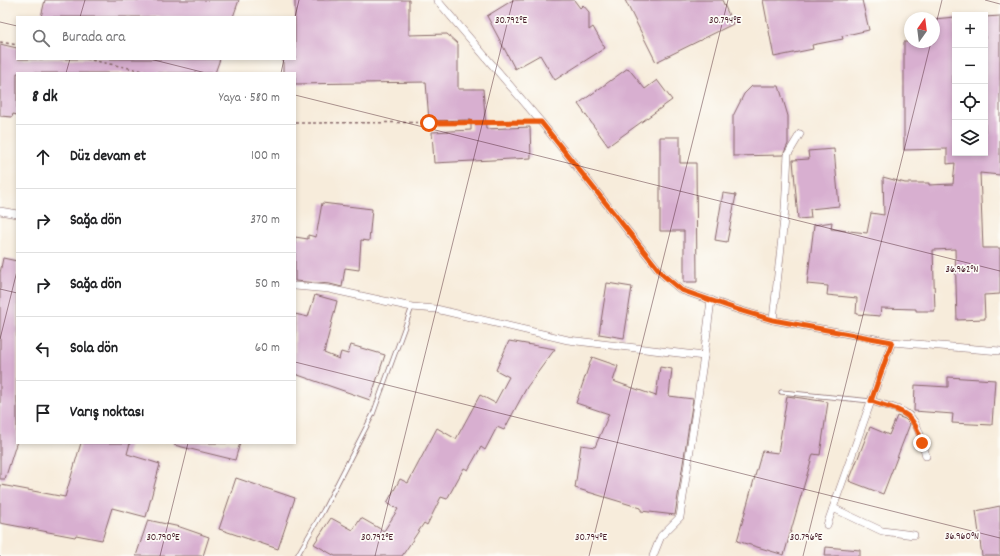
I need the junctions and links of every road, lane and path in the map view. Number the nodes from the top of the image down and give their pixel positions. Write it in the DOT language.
graph roads {
  1 [pos="437,0"];
  2 [pos="0,42"];
  3 [pos="16,45"];
  4 [pos="91,60"];
  5 [pos="148,72"];
  6 [pos="541,122"];
  7 [pos="296,123"];
  8 [pos="800,134"];
  9 [pos="0,211"];
  10 [pos="16,214"];
  11 [pos="296,286"];
  12 [pos="711,300"];
  13 [pos="412,307"];
  14 [pos="773,320"];
  15 [pos="892,342"];
  16 [pos="1000,351"];
  17 [pos="704,356"];
  18 [pos="781,392"];
  19 [pos="871,401"];
  20 [pos="926,456"];
  21 [pos="833,508"];
  22 [pos="827,525"];
  23 [pos="914,535"];
  24 [pos="297,556"];
  25 [pos="653,556"];
  1 -- 6 [label="street"];
  2 -- 3 [label="path"];
  4 -- 5 [label="path"];
  6 -- 7 [label="path"];
  6 -- 12 [label="street"];
  8 -- 14 [label="street"];
  9 -- 10 [label="street"];
  11 -- 13 [label="street"];
  12 -- 14 [label="street"];
  12 -- 17 [label="street"];
  13 -- 17 [label="street"];
  13 -- 24 [label="lane"];
  14 -- 15 [label="street"];
  15 -- 16 [label="street"];
  15 -- 19 [label="street"];
  17 -- 25 [label="street"];
  18 -- 19 [label="lane"];
  19 -- 20 [label="street"];
  19 -- 21 [label="street"];
  21 -- 22 [label="street"];
  21 -- 23 [label="street"];
}
